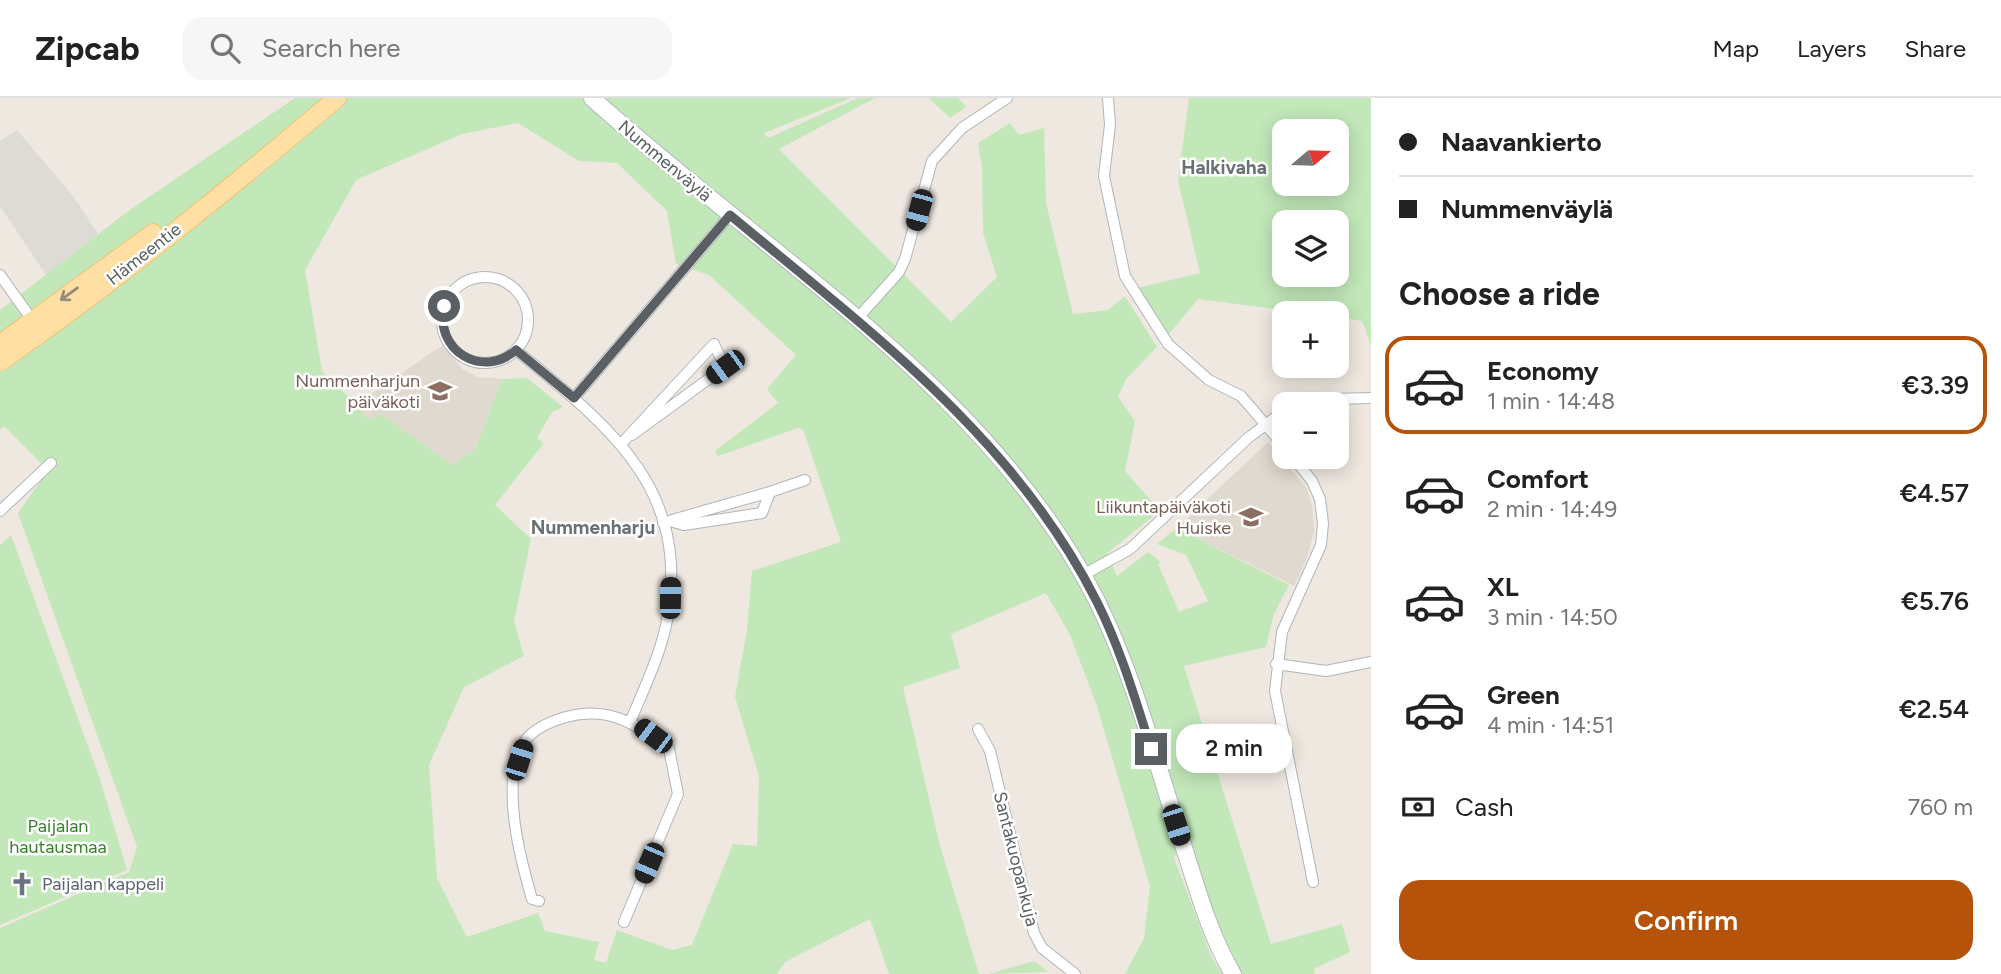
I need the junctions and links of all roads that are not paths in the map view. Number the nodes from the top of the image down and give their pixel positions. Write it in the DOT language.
graph roads {
  1 [pos="337,98"];
  2 [pos="351,98"];
  3 [pos="592,98"];
  4 [pos="1007,98"];
  5 [pos="1108,98"];
  6 [pos="292,136"];
  7 [pos="730,215"];
  8 [pos="0,275"];
  9 [pos="856,320"];
  10 [pos="37,327"];
  11 [pos="0,344"];
  12 [pos="516,350"];
  13 [pos="0,362"];
  14 [pos="574,398"];
  15 [pos="1371,398"];
  16 [pos="1349,399"];
  17 [pos="1272,419"];
  18 [pos="1266,423"];
  19 [pos="1272,431"];
  20 [pos="632,435"];
  21 [pos="622,443"];
  22 [pos="51,463"];
  23 [pos="1302,469"];
  24 [pos="805,480"];
  25 [pos="770,492"];
  26 [pos="0,511"];
  27 [pos="666,522"];
  28 [pos="1083,575"];
  29 [pos="1371,662"];
  30 [pos="1276,664"];
  31 [pos="631,720"];
  32 [pos="978,729"];
  33 [pos="1313,882"];
  34 [pos="538,901"];
  35 [pos="624,922"];
  36 [pos="1076,974"];
  37 [pos="1233,974"];
  1 -- 6 [label="main road, Hämeentie"];
  2 -- 6 [label="main road, Hämeentie"];
  3 -- 7 [label="street, Nummenväylä"];
  4 -- 9 [label="street"];
  5 -- 18 [label="street"];
  6 -- 10 [label="main road, Hämeentie"];
  7 -- 9 [label="street, Nummenväylä"];
  7 -- 14 [label="street"];
  8 -- 10 [label="street"];
  9 -- 28 [label="street, Nummenväylä"];
  10 -- 11 [label="main road, Hämeentie"];
  10 -- 13 [label="main road, Hämeentie"];
  12 -- 12 [label="street"];
  12 -- 14 [label="street"];
  14 -- 21 [label="street"];
  15 -- 16 [label="street"];
  17 -- 18 [label="street"];
  18 -- 19 [label="street"];
  18 -- 28 [label="street"];
  20 -- 20 [label="street"];
  20 -- 21 [label="street"];
  21 -- 27 [label="street"];
  22 -- 26 [label="street"];
  23 -- 30 [label="street"];
  24 -- 25 [label="street"];
  25 -- 27 [label="street"];
  25 -- 27 [label="street"];
  27 -- 31 [label="street"];
  28 -- 37 [label="street, Nummenväylä"];
  29 -- 30 [label="street"];
  30 -- 33 [label="street"];
  31 -- 34 [label="street"];
  31 -- 35 [label="street"];
  32 -- 36 [label="street, Santakuopankuja"];
}
